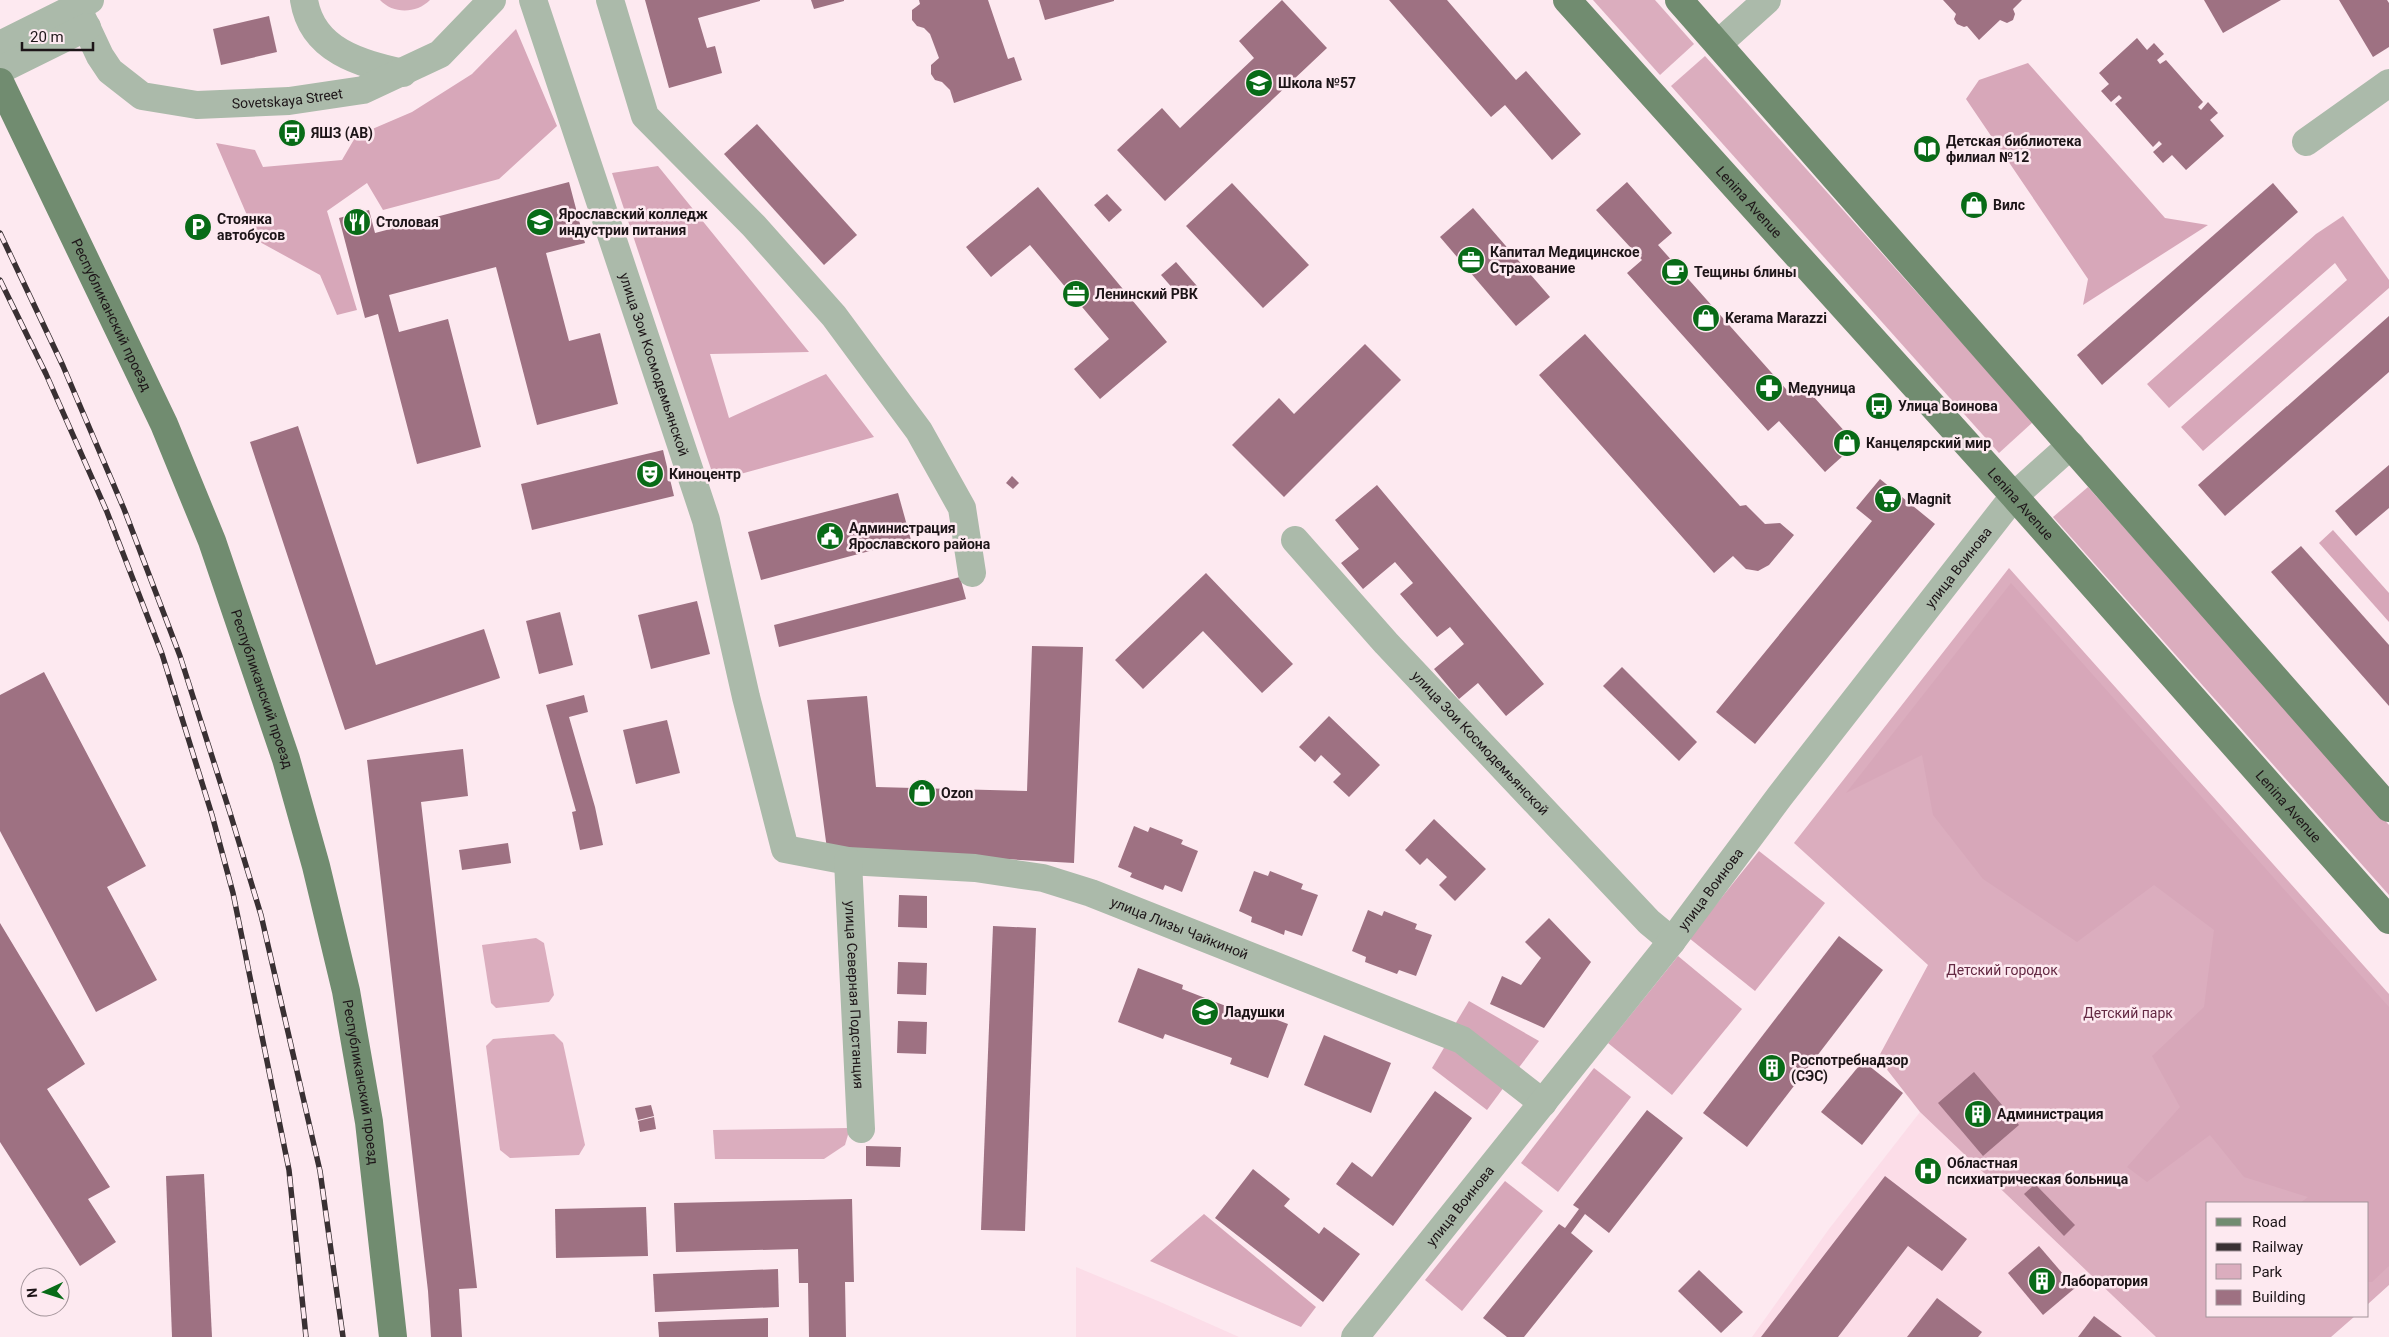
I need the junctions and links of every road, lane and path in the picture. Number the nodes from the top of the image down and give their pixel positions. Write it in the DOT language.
graph roads {
  1 [pos="304,0"];
  2 [pos="469,0"];
  3 [pos="492,0"];
  4 [pos="533,0"];
  5 [pos="610,0"];
  6 [pos="1567,0"];
  7 [pos="1679,0"];
  8 [pos="1767,0"];
  9 [pos="85,11"];
  10 [pos="1718,44"];
  11 [pos="0,45"];
  12 [pos="440,54"];
  13 [pos="0,70"];
  14 [pos="403,73"];
  15 [pos="0,82"];
  16 [pos="2389,83"];
  17 [pos="2306,142"];
  18 [pos="2071,445"];
  19 [pos="2014,496"];
  20 [pos="1295,540"];
  21 [pos="972,573"];
  22 [pos="2389,808"];
  23 [pos="785,849"];
  24 [pos="848,861"];
  25 [pos="2389,920"];
  26 [pos="1672,941"];
  27 [pos="1543,1103"];
  28 [pos="861,1129"];
  29 [pos="393,1337"];
  30 [pos="1355,1337"];
  1 -- 14 [label="street"];
  2 -- 12 [label="street"];
  3 -- 12 [label="street, Sovetskaya Street"];
  4 -- 23 [label="street, улица Зои Космодемьянской"];
  5 -- 21 [label="street"];
  6 -- 19 [label="main road, Lenina Avenue"];
  7 -- 10 [label="main road"];
  8 -- 10 [label="street"];
  9 -- 11 [label="street"];
  9 -- 13 [label="street"];
  9 -- 14 [label="street, Sovetskaya Street"];
  10 -- 18 [label="main road"];
  12 -- 14 [label="street, Sovetskaya Street"];
  15 -- 29 [label="main road, Республиканский проезд"];
  16 -- 17 [label="street"];
  18 -- 19 [label="street, улица Воинова"];
  18 -- 22 [label="main road"];
  19 -- 25 [label="main road, Lenina Avenue"];
  19 -- 26 [label="street, улица Воинова"];
  20 -- 26 [label="street, улица Зои Космодемьянской"];
  23 -- 24 [label="street, улица Лизы Чайкиной"];
  24 -- 27 [label="street, улица Лизы Чайкиной"];
  24 -- 28 [label="street, улица Северная Подстанция"];
  26 -- 27 [label="street, улица Воинова"];
  27 -- 30 [label="street, улица Воинова"];
}
